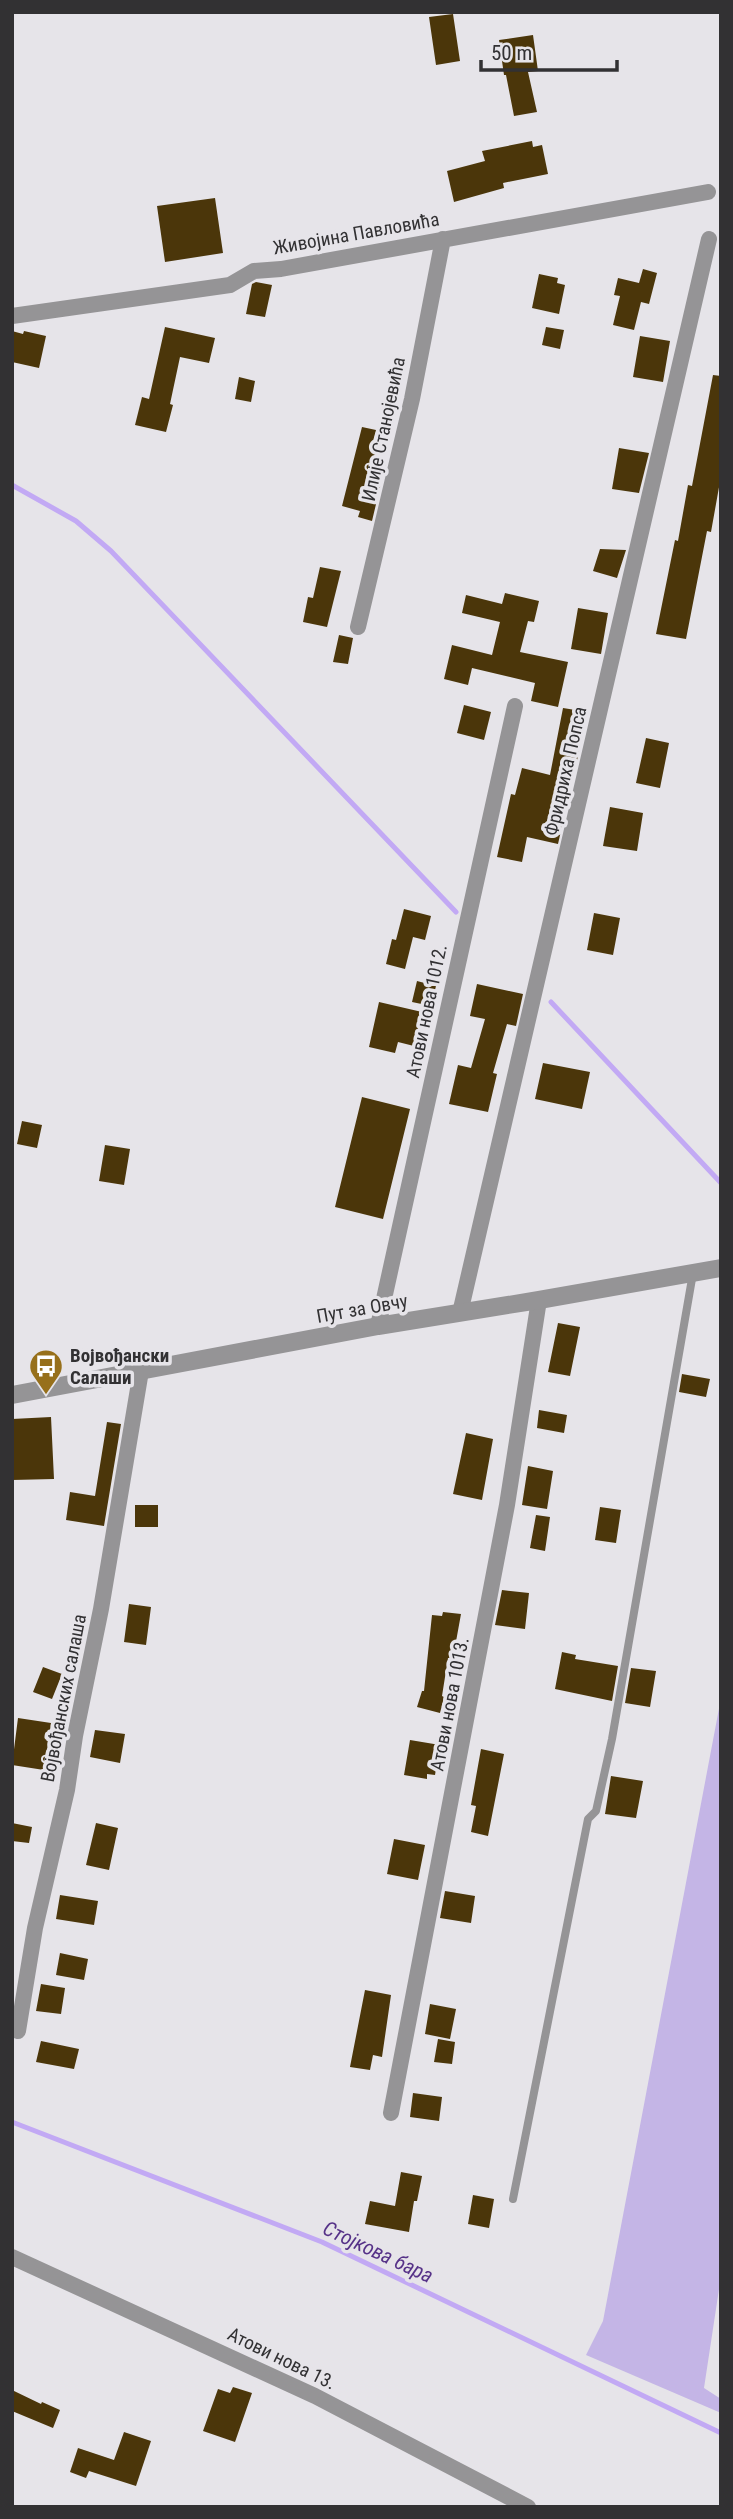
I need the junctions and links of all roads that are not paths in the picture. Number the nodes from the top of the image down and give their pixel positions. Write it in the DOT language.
graph roads {
  1 [pos="708,192"];
  2 [pos="443,239"];
  3 [pos="709,239"];
  4 [pos="12,316"];
  5 [pos="358,627"];
  6 [pos="515,706"];
  7 [pos="721,1268"];
  8 [pos="693,1273"];
  9 [pos="539,1300"];
  10 [pos="460,1313"];
  11 [pos="378,1326"];
  12 [pos="141,1371"];
  13 [pos="12,1395"];
  14 [pos="18,2032"];
  15 [pos="391,2113"];
  16 [pos="513,2199"];
  17 [pos="12,2257"];
  18 [pos="500,2500"];
  19 [pos="528,2507"];
  1 -- 2 [label="street, Живојина Павловића"];
  2 -- 4 [label="street, Живојина Павловића"];
  2 -- 5 [label="street, Илије Станојевића"];
  3 -- 10 [label="street, Фридриха Попса"];
  6 -- 11 [label="street, Атови нова 1012."];
  7 -- 8 [label="street, Пут за Овчу"];
  8 -- 9 [label="street, Пут за Овчу"];
  8 -- 16 [label="lane"];
  9 -- 10 [label="street, Пут за Овчу"];
  9 -- 15 [label="street, Атови нова 1013."];
  10 -- 11 [label="street, Пут за Овчу"];
  11 -- 12 [label="street, Пут за Овчу"];
  12 -- 13 [label="street, Пут за Овчу"];
  12 -- 14 [label="street, Војвођанских салаша"];
  17 -- 18 [label="street, Атови нова 13."];
  18 -- 19 [label="street, Атови нова 13."];
}
